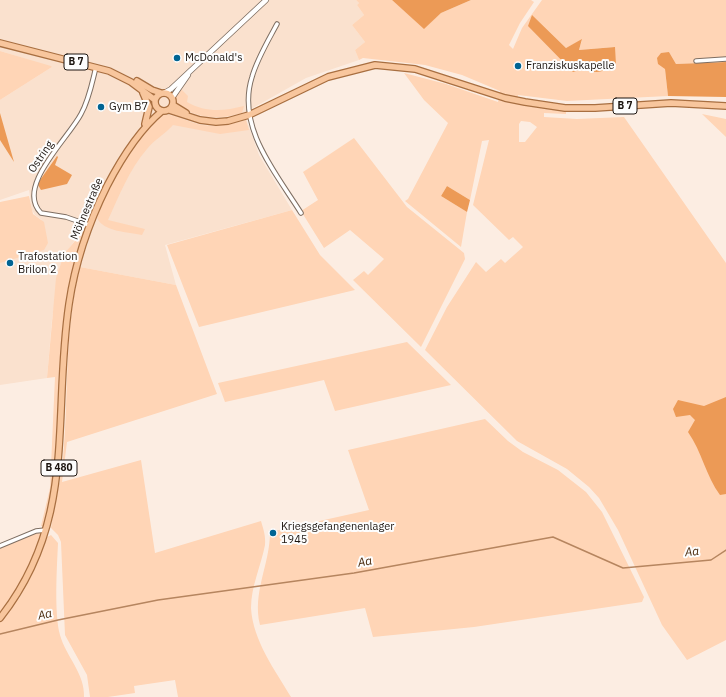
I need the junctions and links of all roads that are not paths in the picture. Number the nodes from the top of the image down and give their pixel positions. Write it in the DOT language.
graph roads {
  1 [pos="266,0"];
  2 [pos="277,24"];
  3 [pos="0,43"];
  4 [pos="726,60"];
  5 [pos="696,61"];
  6 [pos="96,67"];
  7 [pos="193,69"];
  8 [pos="124,77"];
  9 [pos="139,87"];
  10 [pos="163,93"];
  11 [pos="172,98"];
  12 [pos="155,103"];
  13 [pos="173,104"];
  14 [pos="726,106"];
  15 [pos="169,110"];
  16 [pos="162,111"];
  17 [pos="249,115"];
  18 [pos="191,116"];
  19 [pos="149,122"];
  20 [pos="143,129"];
  21 [pos="301,213"];
  22 [pos="89,226"];
  23 [pos="46,530"];
  24 [pos="0,546"];
  25 [pos="0,618"];
  1 -- 7 [label="street"];
  2 -- 17 [label="street"];
  3 -- 6 [label="main road, B 7"];
  4 -- 5 [label="street"];
  6 -- 8 [label="main road, B 7"];
  6 -- 22 [label="street, Ostring"];
  7 -- 10 [label="street"];
  7 -- 11 [label="street"];
  8 -- 9 [label="main road, B 7"];
  8 -- 10 [label="main road, B 7"];
  9 -- 12 [label="main road, B 7"];
  9 -- 20 [label="main road"];
  10 -- 11 [label="main road, B 7"];
  10 -- 12 [label="main road"];
  11 -- 13 [label="main road"];
  12 -- 16 [label="main road, B 7"];
  12 -- 19 [label="main road, B 480"];
  13 -- 15 [label="main road"];
  13 -- 18 [label="main road, B 7"];
  14 -- 17 [label="main road, B 7"];
  15 -- 16 [label="main road, B 7"];
  15 -- 18 [label="main road, B 7"];
  16 -- 19 [label="main road, B 480"];
  17 -- 18 [label="main road, B 7"];
  17 -- 21 [label="street"];
  19 -- 20 [label="main road, B 480"];
  20 -- 22 [label="main road, Möhnestraße / B 480"];
  22 -- 23 [label="main road, Möhnestraße / B 480"];
  23 -- 24 [label="street"];
  23 -- 25 [label="main road, B 480"];
}
